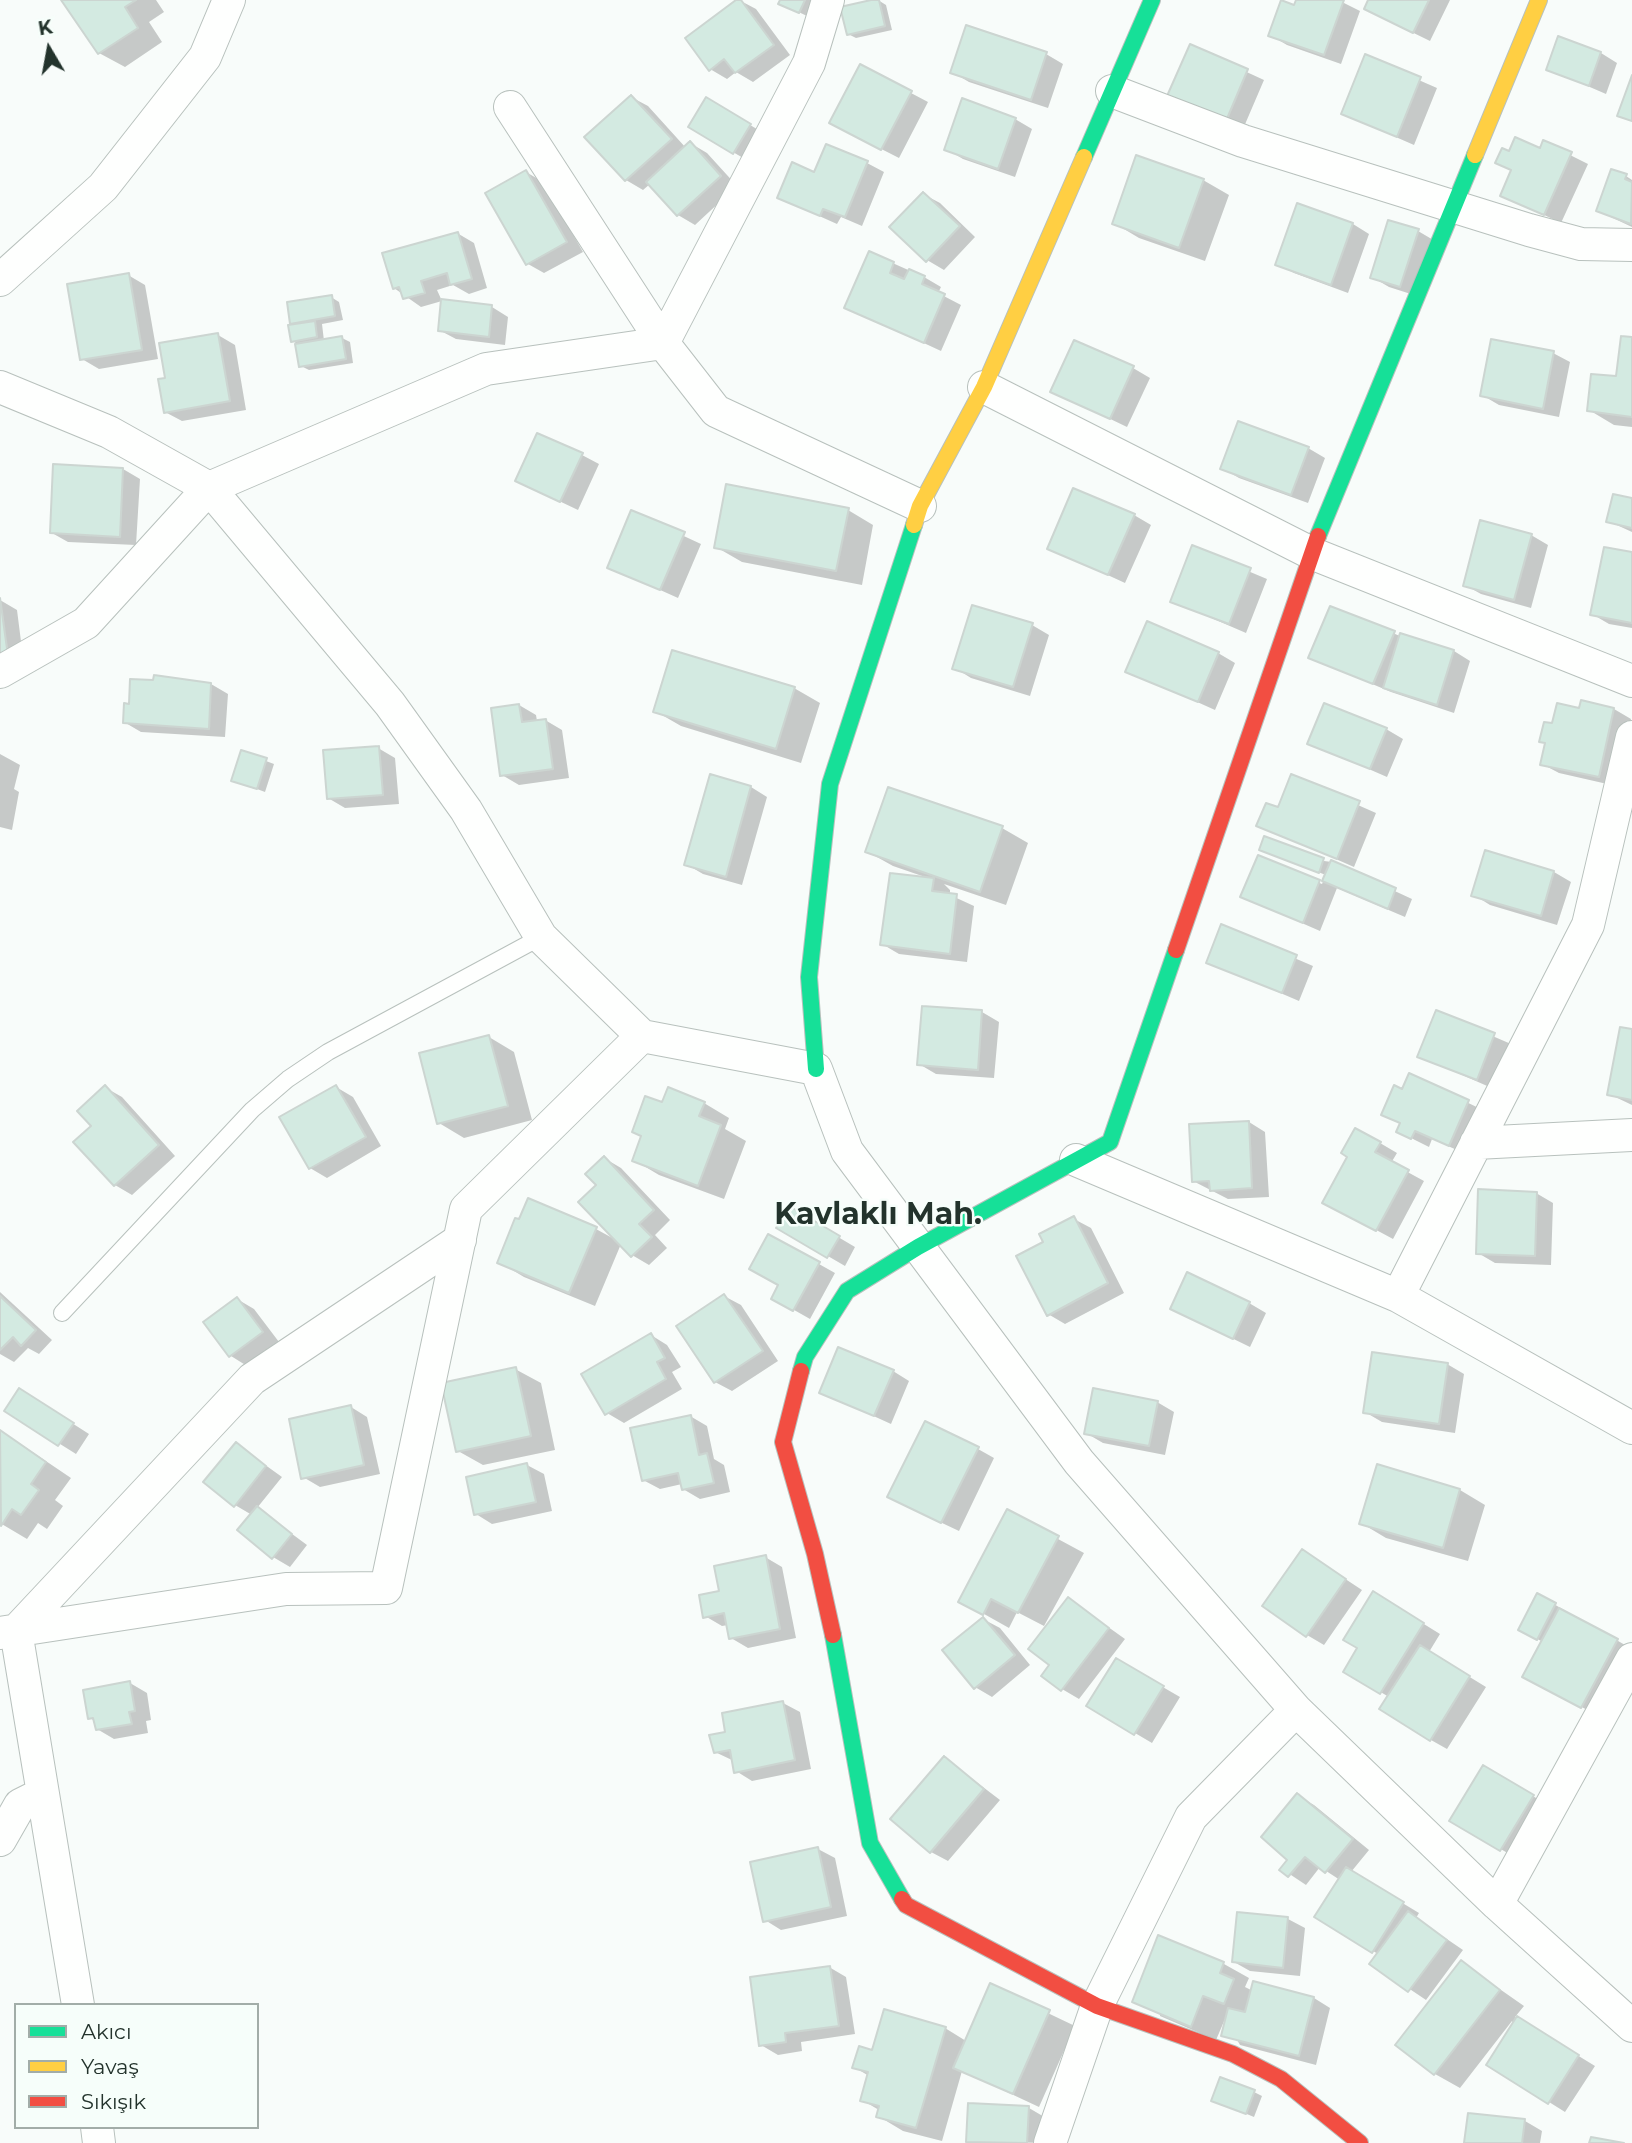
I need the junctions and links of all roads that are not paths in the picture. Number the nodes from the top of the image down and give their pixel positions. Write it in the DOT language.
graph roads {
  1 [pos="229,0"];
  2 [pos="828,0"];
  3 [pos="1152,0"];
  4 [pos="1539,0"];
  5 [pos="1112,91"];
  6 [pos="510,107"];
  7 [pos="1454,205"];
  8 [pos="1632,245"];
  9 [pos="0,280"];
  10 [pos="663,343"];
  11 [pos="0,387"];
  12 [pos="984,387"];
  13 [pos="209,488"];
  14 [pos="920,506"];
  15 [pos="1311,553"];
  16 [pos="0,672"];
  17 [pos="1632,681"];
  18 [pos="1632,737"];
  19 [pos="541,937"];
  20 [pos="642,1036"];
  21 [pos="816,1069"];
  22 [pos="1632,1135"];
  23 [pos="1476,1143"];
  24 [pos="1076,1160"];
  25 [pos="460,1240"];
  26 [pos="918,1247"];
  27 [pos="1398,1296"];
  28 [pos="62,1313"];
  29 [pos="1632,1428"];
  30 [pos="8,1632"];
  31 [pos="1632,1659"];
  32 [pos="1296,1710"];
  33 [pos="42,1794"];
  34 [pos="0,1840"];
  35 [pos="1497,1904"];
  36 [pos="78,2003"];
  37 [pos="1097,2006"];
  38 [pos="1632,2026"];
  39 [pos="1050,2143"];
  40 [pos="1360,2143"];
  1 -- 9 [label="street"];
  2 -- 10 [label="street"];
  3 -- 5 [label="street"];
  4 -- 7 [label="street"];
  5 -- 7 [label="street"];
  5 -- 12 [label="street"];
  6 -- 10 [label="street"];
  7 -- 8 [label="street"];
  7 -- 15 [label="street"];
  10 -- 13 [label="street"];
  10 -- 14 [label="street"];
  11 -- 13 [label="street"];
  12 -- 14 [label="street"];
  12 -- 15 [label="street"];
  13 -- 16 [label="street"];
  13 -- 19 [label="street"];
  14 -- 21 [label="street"];
  15 -- 17 [label="street"];
  15 -- 24 [label="street"];
  18 -- 23 [label="street"];
  19 -- 20 [label="street"];
  19 -- 28 [label="lane"];
  20 -- 21 [label="street"];
  20 -- 25 [label="street"];
  21 -- 26 [label="street"];
  22 -- 23 [label="street"];
  23 -- 27 [label="street"];
  24 -- 26 [label="street"];
  24 -- 27 [label="street"];
  25 -- 30 [label="street"];
  25 -- 30 [label="street"];
  26 -- 32 [label="street"];
  26 -- 37 [label="street"];
  27 -- 29 [label="street"];
  30 -- 33 [label="street"];
  31 -- 35 [label="street"];
  32 -- 35 [label="street"];
  32 -- 37 [label="street"];
  33 -- 34 [label="street"];
  33 -- 36 [label="street"];
  35 -- 38 [label="street"];
  37 -- 39 [label="street"];
  37 -- 40 [label="street"];
}
